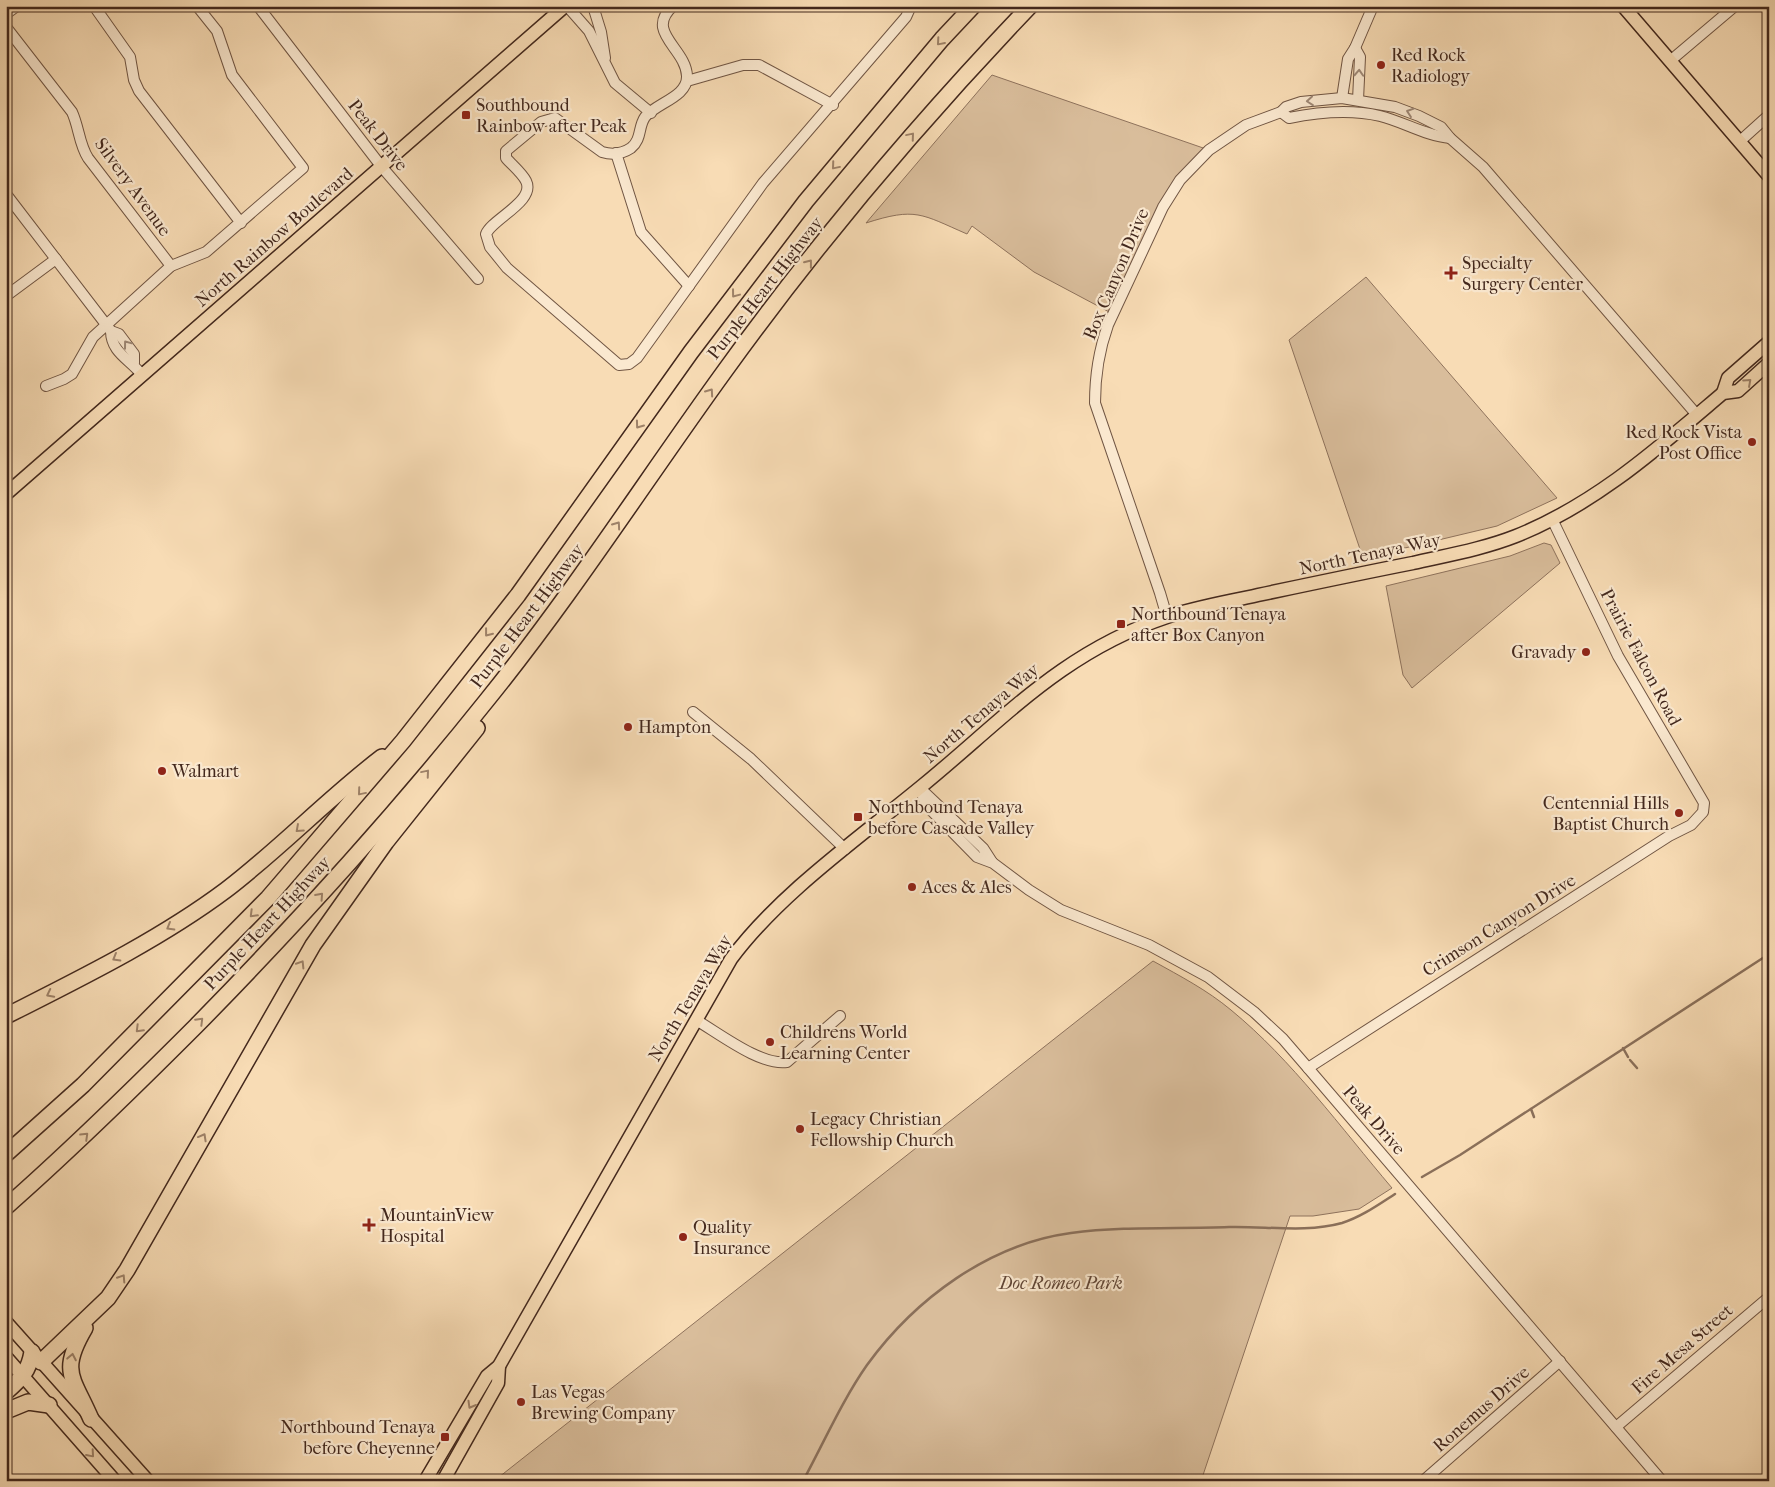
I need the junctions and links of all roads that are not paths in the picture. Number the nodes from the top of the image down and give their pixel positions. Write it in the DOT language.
graph roads {
  1 [pos="17,6"];
  2 [pos="94,6"];
  3 [pos="197,6"];
  4 [pos="258,6"];
  5 [pos="566,6"];
  6 [pos="593,6"];
  7 [pos="673,6"];
  8 [pos="911,6"];
  9 [pos="973,6"];
  10 [pos="1030,6"];
  11 [pos="1372,6"];
  12 [pos="1623,6"];
  13 [pos="1735,6"];
  14 [pos="6,14"];
  15 [pos="6,27"];
  16 [pos="1355,48"];
  17 [pos="1670,61"];
  18 [pos="606,69"];
  19 [pos="687,81"];
  20 [pos="1342,98"];
  21 [pos="1358,100"];
  22 [pos="832,105"];
  23 [pos="1281,112"];
  24 [pos="651,113"];
  25 [pos="1769,115"];
  26 [pos="1450,138"];
  27 [pos="1739,142"];
  28 [pos="616,154"];
  29 [pos="381,166"];
  30 [pos="1769,176"];
  31 [pos="6,194"];
  32 [pos="242,223"];
  33 [pos="56,259"];
  34 [pos="171,266"];
  35 [pos="478,279"];
  36 [pos="690,286"];
  37 [pos="6,296"];
  38 [pos="108,328"];
  39 [pos="1769,342"];
  40 [pos="1769,363"];
  41 [pos="142,375"];
  42 [pos="46,386"];
  43 [pos="1723,393"];
  44 [pos="1697,415"];
  45 [pos="6,494"];
  46 [pos="1552,519"];
  47 [pos="589,565"];
  48 [pos="1167,617"];
  49 [pos="693,712"];
  50 [pos="403,741"];
  51 [pos="920,788"];
  52 [pos="1704,808"];
  53 [pos="845,849"];
  54 [pos="6,1016"];
  55 [pos="840,1016"];
  56 [pos="696,1020"];
  57 [pos="1308,1068"];
  58 [pos="6,1154"];
  59 [pos="49,1169"];
  60 [pos="6,1207"];
  61 [pos="6,1219"];
  62 [pos="1769,1297"];
  63 [pos="92,1316"];
  64 [pos="6,1322"];
  65 [pos="6,1356"];
  66 [pos="36,1357"];
  67 [pos="1560,1361"];
  68 [pos="499,1366"];
  69 [pos="24,1376"];
  70 [pos="6,1392"];
  71 [pos="49,1405"];
  72 [pos="6,1411"];
  73 [pos="91,1419"];
  74 [pos="1616,1427"];
  75 [pos="115,1481"];
  76 [pos="148,1481"];
  77 [pos="426,1481"];
  78 [pos="443,1481"];
  79 [pos="1423,1481"];
  80 [pos="1662,1481"];
  1 -- 14 [label="street"];
  2 -- 32 [label="street"];
  3 -- 32 [label="street"];
  4 -- 29 [label="street, Peak Drive"];
  5 -- 18 [label="street"];
  5 -- 29 [label="main road, North Rainbow Boulevard"];
  6 -- 18 [label="street"];
  7 -- 19 [label="street"];
  8 -- 22 [label="street"];
  9 -- 50 [label="highway, Purple Heart Highway, one-way"];
  47 -- 10 [label="highway, Purple Heart Highway, one-way"];
  11 -- 16 [label="street"];
  12 -- 17 [label="main road"];
  13 -- 17 [label="street"];
  15 -- 34 [label="street, Silvery Avenue"];
  16 -- 20 [label="street"];
  21 -- 16 [label="street, one-way"];
  17 -- 27 [label="main road"];
  18 -- 24 [label="street"];
  19 -- 22 [label="street"];
  19 -- 24 [label="street"];
  20 -- 21 [label="street, Box Canyon Drive"];
  20 -- 23 [label="street, Box Canyon Drive, one-way"];
  26 -- 21 [label="street, Box Canyon Drive, one-way"];
  22 -- 36 [label="street"];
  23 -- 26 [label="street, Box Canyon Drive"];
  23 -- 48 [label="street, Box Canyon Drive"];
  24 -- 28 [label="street"];
  25 -- 27 [label="street"];
  26 -- 44 [label="street, Box Canyon Drive"];
  27 -- 30 [label="main road"];
  28 -- 36 [label="street"];
  28 -- 36 [label="street"];
  29 -- 35 [label="street, Peak Drive"];
  29 -- 41 [label="main road, North Rainbow Boulevard"];
  31 -- 33 [label="street"];
  32 -- 34 [label="street"];
  33 -- 37 [label="street"];
  33 -- 38 [label="street"];
  34 -- 38 [label="street"];
  38 -- 41 [label="street"];
  38 -- 42 [label="street"];
  39 -- 43 [label="main road, North Tenaya Way"];
  43 -- 40 [label="main road, North Tenaya Way, one-way"];
  41 -- 45 [label="main road, North Rainbow Boulevard"];
  43 -- 44 [label="main road, North Tenaya Way"];
  44 -- 46 [label="main road, North Tenaya Way"];
  46 -- 48 [label="main road, North Tenaya Way"];
  46 -- 52 [label="street, Prairie Falcon Road"];
  59 -- 47 [label="highway, Purple Heart Highway, one-way"];
  63 -- 47 [label="highway, one-way"];
  48 -- 51 [label="main road, North Tenaya Way"];
  49 -- 53 [label="street"];
  50 -- 54 [label="highway, one-way"];
  50 -- 58 [label="highway, Purple Heart Highway, one-way"];
  51 -- 53 [label="main road, North Tenaya Way"];
  51 -- 57 [label="street, Peak Drive"];
  52 -- 57 [label="street, Crimson Canyon Drive"];
  53 -- 56 [label="main road, North Tenaya Way"];
  55 -- 56 [label="street"];
  56 -- 68 [label="main road, North Tenaya Way"];
  57 -- 67 [label="street, Peak Drive"];
  59 -- 60 [label="highway, Purple Heart Highway"];
  59 -- 61 [label="highway"];
  62 -- 74 [label="street, Fire Mesa Street"];
  63 -- 66 [label="highway"];
  73 -- 63 [label="highway, one-way"];
  64 -- 66 [label="main road"];
  65 -- 69 [label="main road"];
  66 -- 69 [label="highway"];
  66 -- 73 [label="main road"];
  67 -- 74 [label="street, Peak Drive"];
  67 -- 79 [label="street, Ronemus Drive"];
  68 -- 77 [label="main road, North Tenaya Way, one-way"];
  68 -- 78 [label="main road, North Tenaya Way"];
  69 -- 70 [label="highway"];
  69 -- 71 [label="main road"];
  71 -- 72 [label="highway"];
  71 -- 75 [label="main road, one-way"];
  73 -- 76 [label="main road"];
  74 -- 80 [label="street, Peak Drive"];
}
